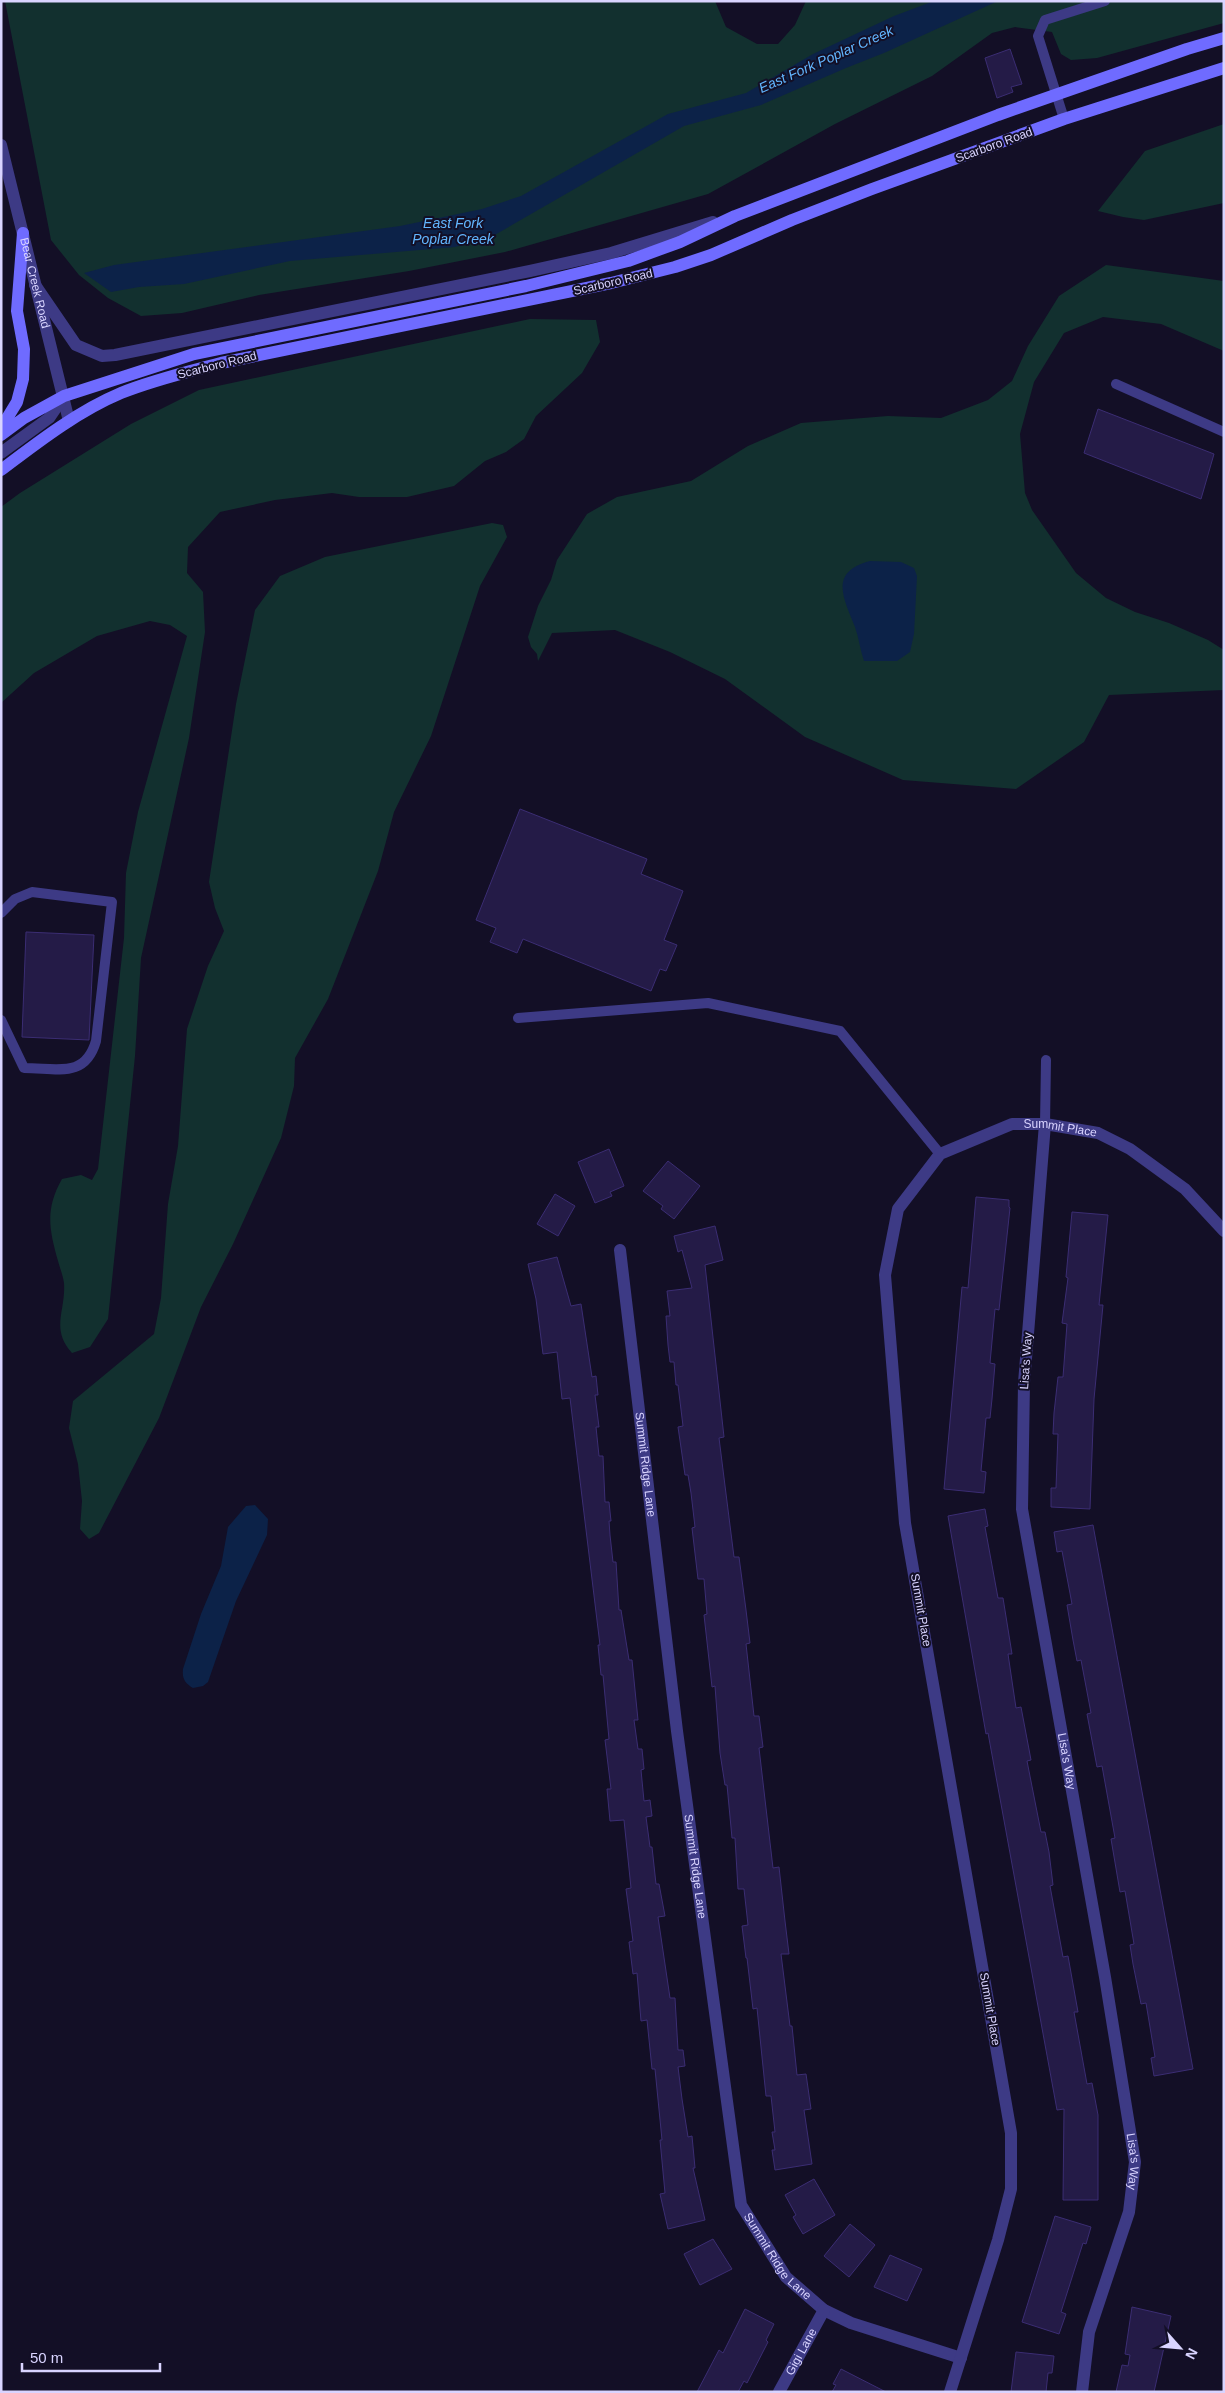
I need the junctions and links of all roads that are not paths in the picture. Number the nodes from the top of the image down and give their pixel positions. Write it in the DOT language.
graph roads {
  1 [pos="1105,1"];
  2 [pos="1224,38"];
  3 [pos="1224,68"];
  4 [pos="1056,94"];
  5 [pos="1064,119"];
  6 [pos="1,145"];
  7 [pos="735,216"];
  8 [pos="23,234"];
  9 [pos="34,285"];
  10 [pos="1116,384"];
  11 [pos="64,396"];
  12 [pos="70,421"];
  13 [pos="1,428"];
  14 [pos="1224,432"];
  15 [pos="1,435"];
  16 [pos="1,453"];
  17 [pos="1,470"];
  18 [pos="1,913"];
  19 [pos="518,1018"];
  20 [pos="1,1020"];
  21 [pos="1046,1060"];
  22 [pos="1045,1124"];
  23 [pos="940,1154"];
  24 [pos="1224,1231"];
  25 [pos="620,1250"];
  26 [pos="824,2310"];
  27 [pos="961,2358"];
  28 [pos="779,2392"];
  29 [pos="950,2392"];
  30 [pos="1082,2392"];
  1 -- 4 [label="lane"];
  2 -- 4 [label="main road, Scarboro Road"];
  3 -- 5 [label="main road, Scarboro Road"];
  4 -- 5 [label="lane"];
  4 -- 7 [label="main road, Scarboro Road"];
  5 -- 12 [label="main road, Scarboro Road"];
  6 -- 8 [label="street, Bear Creek Road"];
  7 -- 9 [label="street"];
  7 -- 11 [label="main road, Scarboro Road"];
  8 -- 9 [label="street, Bear Creek Road"];
  8 -- 13 [label="main road"];
  9 -- 11 [label="street, Bear Creek Road"];
  10 -- 14 [label="lane"];
  11 -- 12 [label="street, Bear Creek Road"];
  11 -- 15 [label="main road, Scarboro Road"];
  11 -- 16 [label="street"];
  12 -- 17 [label="main road, Scarboro Road"];
  18 -- 20 [label="lane"];
  19 -- 23 [label="lane"];
  21 -- 22 [label="lane"];
  22 -- 23 [label="street, Summit Place"];
  22 -- 24 [label="street, Summit Place"];
  22 -- 30 [label="street, Lisa's Way"];
  23 -- 27 [label="street, Summit Place"];
  25 -- 26 [label="street, Summit Ridge Lane"];
  26 -- 27 [label="street, Summit Ridge Lane"];
  26 -- 28 [label="street, Gigi Lane"];
  27 -- 29 [label="street, Summit Place"];
}
